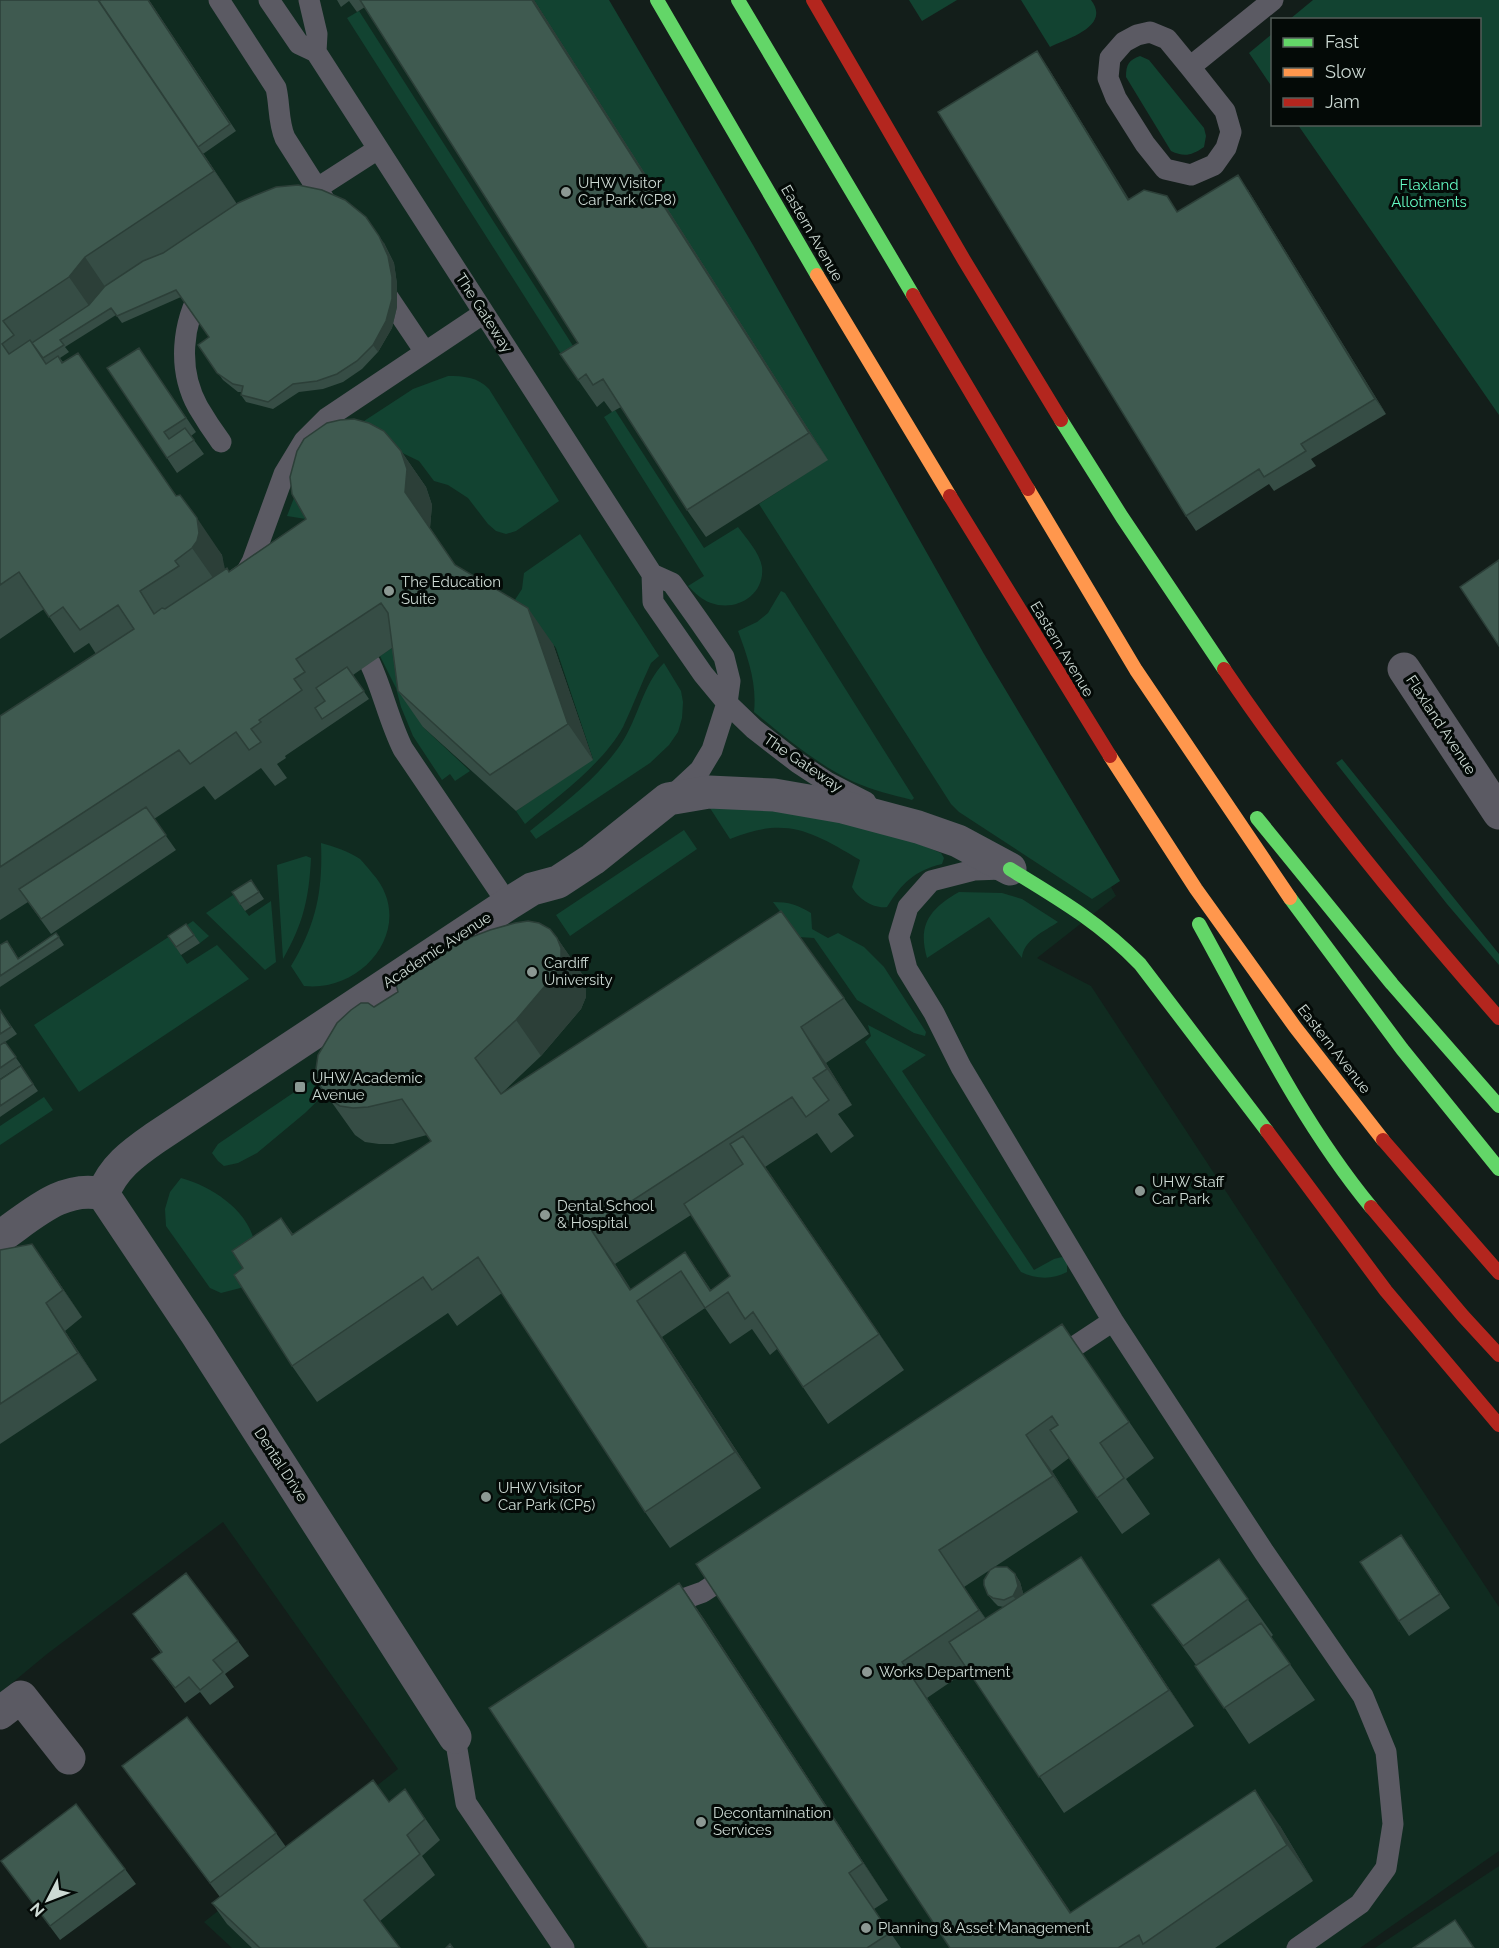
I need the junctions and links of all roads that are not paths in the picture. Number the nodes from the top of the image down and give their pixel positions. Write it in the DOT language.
graph roads {
  1 [pos="219,0"];
  2 [pos="269,0"];
  3 [pos="309,0"];
  4 [pos="657,0"];
  5 [pos="738,0"];
  6 [pos="813,0"];
  7 [pos="1273,0"];
  8 [pos="316,52"];
  9 [pos="1190,66"];
  10 [pos="378,149"];
  11 [pos="317,189"];
  12 [pos="287,208"];
  13 [pos="342,226"];
  14 [pos="215,266"];
  15 [pos="372,273"];
  16 [pos="484,313"];
  17 [pos="425,352"];
  18 [pos="221,442"];
  19 [pos="228,598"];
  20 [pos="370,663"];
  21 [pos="1404,669"];
  22 [pos="1136,670"];
  23 [pos="728,703"];
  24 [pos="1078,707"];
  25 [pos="1234,790"];
  26 [pos="668,799"];
  27 [pos="1249,809"];
  28 [pos="1499,811"];
  29 [pos="918,827"];
  30 [pos="1010,869"];
  31 [pos="1175,882"];
  32 [pos="507,904"];
  33 [pos="1193,913"];
  34 [pos="1499,1018"];
  35 [pos="1499,1106"];
  36 [pos="1499,1169"];
  37 [pos="103,1194"];
  38 [pos="0,1237"];
  39 [pos="1499,1274"];
  40 [pos="1113,1321"];
  41 [pos="1499,1355"];
  42 [pos="1033,1374"];
  43 [pos="1499,1425"];
  44 [pos="753,1559"];
  45 [pos="645,1613"];
  46 [pos="0,1713"];
  47 [pos="455,1737"];
  48 [pos="69,1758"];
  49 [pos="564,1948"];
  50 [pos="1297,1948"];
  1 -- 11 [label="lane"];
  2 -- 8 [label="lane, The Gateway"];
  3 -- 8 [label="lane, The Gateway"];
  4 -- 24 [label="highway, Eastern Avenue"];
  5 -- 22 [label="highway"];
  6 -- 34 [label="highway"];
  7 -- 9 [label="lane"];
  8 -- 10 [label="lane, The Gateway"];
  9 -- 9 [label="lane"];
  10 -- 11 [label="lane"];
  10 -- 16 [label="lane, The Gateway"];
  11 -- 12 [label="lane"];
  11 -- 13 [label="lane"];
  14 -- 18 [label="lane"];
  15 -- 17 [label="lane"];
  16 -- 17 [label="lane"];
  16 -- 23 [label="lane, The Gateway"];
  17 -- 19 [label="lane"];
  20 -- 32 [label="lane"];
  21 -- 28 [label="street, Flaxland Avenue"];
  22 -- 25 [label="highway"];
  22 -- 36 [label="highway"];
  23 -- 26 [label="lane, The Gateway"];
  23 -- 29 [label="lane, The Gateway"];
  24 -- 31 [label="highway"];
  24 -- 39 [label="highway, Eastern Avenue"];
  26 -- 29 [label="street, Academic Avenue"];
  26 -- 32 [label="street, Academic Avenue"];
  27 -- 35 [label="highway"];
  29 -- 30 [label="street, Academic Avenue"];
  30 -- 40 [label="lane"];
  30 -- 43 [label="highway"];
  32 -- 37 [label="street, Academic Avenue"];
  33 -- 41 [label="highway"];
  37 -- 38 [label="street"];
  37 -- 47 [label="street, Dental Drive"];
  40 -- 42 [label="lane"];
  40 -- 50 [label="lane"];
  44 -- 45 [label="lane"];
  46 -- 48 [label="street"];
  47 -- 49 [label="lane"];
}
